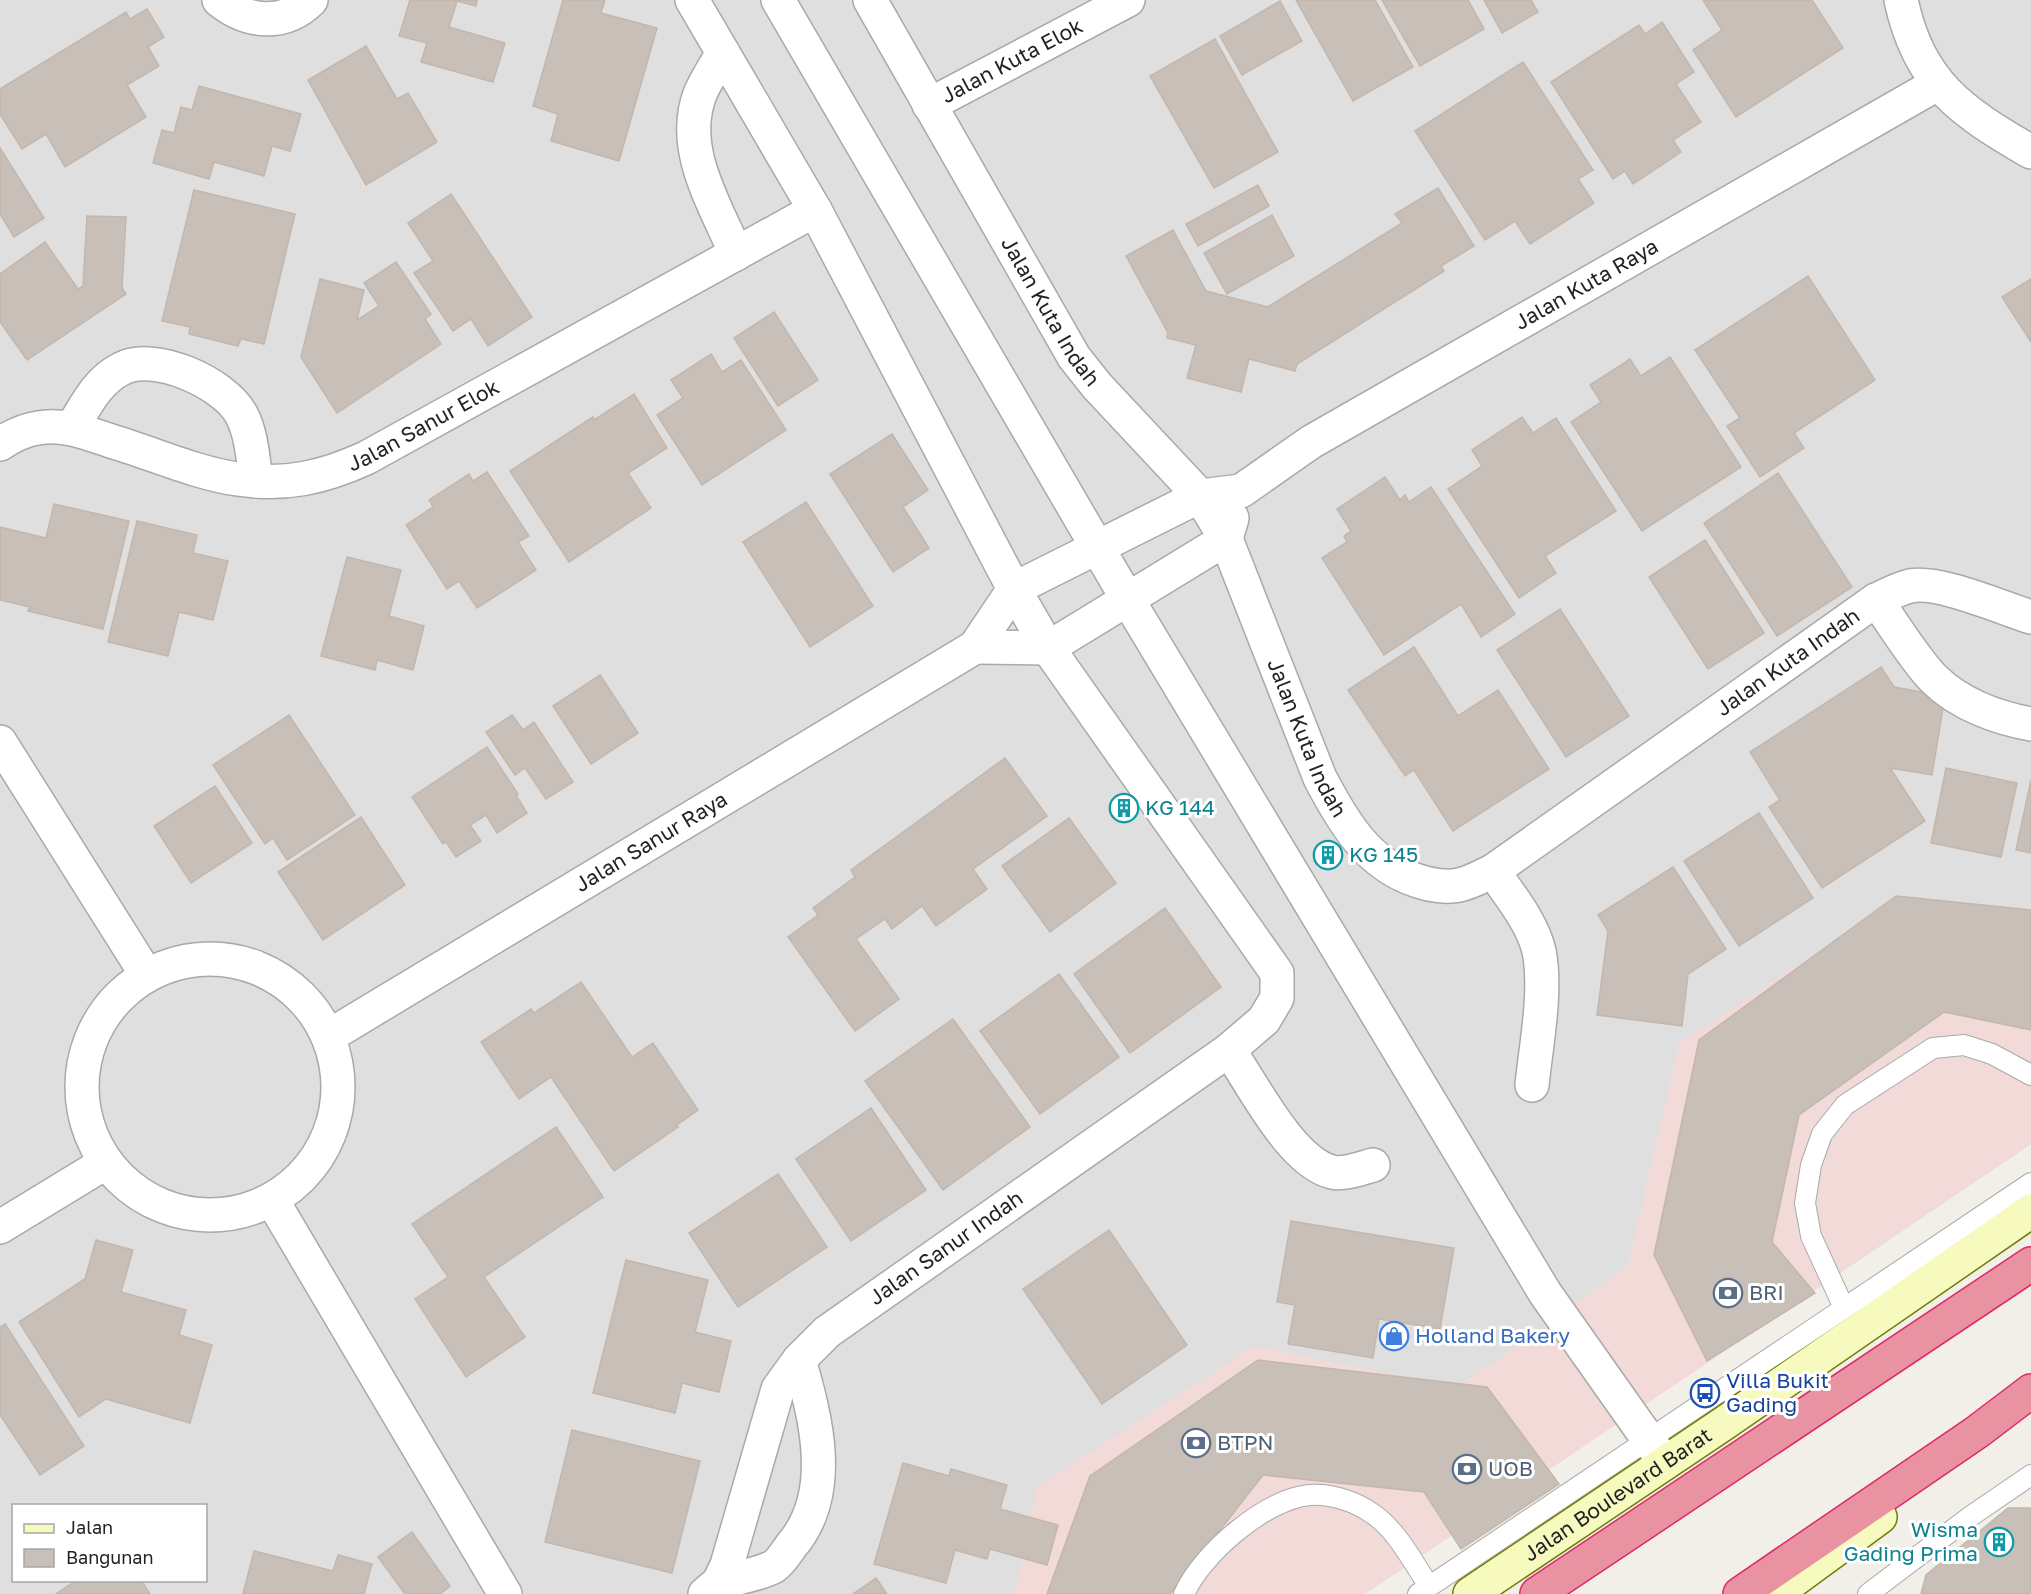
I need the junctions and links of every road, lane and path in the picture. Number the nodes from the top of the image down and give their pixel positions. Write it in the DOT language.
graph roads {
  1 [pos="219,0"];
  2 [pos="311,0"];
  3 [pos="692,0"];
  4 [pos="778,0"];
  5 [pos="870,0"];
  6 [pos="1128,0"];
  7 [pos="1901,0"];
  8 [pos="723,53"];
  9 [pos="1936,84"];
  10 [pos="929,105"];
  11 [pos="2031,152"];
  12 [pos="814,210"];
  13 [pos="736,254"];
  14 [pos="72,428"];
  15 [pos="0,444"];
  16 [pos="256,481"];
  17 [pos="1240,491"];
  18 [pos="1200,496"];
  19 [pos="1226,539"];
  20 [pos="1096,545"];
  21 [pos="1014,589"];
  22 [pos="1128,600"];
  23 [pos="1876,600"];
  24 [pos="2031,617"];
  25 [pos="975,646"];
  26 [pos="1048,648"];
  27 [pos="2031,724"];
  28 [pos="0,741"];
  29 [pos="1493,871"];
  30 [pos="146,974"];
  31 [pos="329,1036"];
  32 [pos="1229,1050"];
  33 [pos="2031,1075"];
  34 [pos="1532,1085"];
  35 [pos="105,1163"];
  36 [pos="1373,1166"];
  37 [pos="2031,1183"];
  38 [pos="272,1200"];
  39 [pos="2031,1211"];
  40 [pos="0,1227"];
  41 [pos="2031,1263"];
  42 [pos="1844,1308"];
  43 [pos="799,1360"];
  44 [pos="2031,1391"];
  45 [pos="2031,1410"];
  46 [pos="1657,1452"];
  47 [pos="2031,1475"];
  48 [pos="1806,1584"];
  49 [pos="712,1588"];
  50 [pos="1423,1590"];
  51 [pos="505,1594"];
  52 [pos="1184,1594"];
  53 [pos="1470,1594"];
  54 [pos="1537,1594"];
  55 [pos="1740,1594"];
  56 [pos="1775,1594"];
  57 [pos="1868,1594"];
  1 -- 2 [label="street"];
  3 -- 8 [label="street"];
  4 -- 20 [label="street"];
  5 -- 10 [label="street, Jalan Kuta Indah"];
  6 -- 10 [label="street, Jalan Kuta Elok"];
  7 -- 9 [label="street"];
  8 -- 12 [label="street"];
  8 -- 13 [label="street"];
  9 -- 11 [label="street"];
  9 -- 17 [label="street, Jalan Kuta Raya"];
  10 -- 18 [label="street, Jalan Kuta Indah"];
  12 -- 13 [label="street, Jalan Sanur Elok"];
  12 -- 21 [label="street"];
  13 -- 16 [label="street, Jalan Sanur Elok"];
  14 -- 15 [label="street, Jalan Sanur Elok"];
  14 -- 16 [label="street, Jalan Sanur Elok"];
  14 -- 16 [label="street"];
  17 -- 18 [label="street, Jalan Kuta Raya"];
  17 -- 19 [label="street"];
  18 -- 19 [label="street, Jalan Kuta Indah"];
  18 -- 20 [label="street, Jalan Kuta Raya"];
  19 -- 22 [label="street"];
  19 -- 29 [label="street, Jalan Kuta Indah"];
  20 -- 21 [label="street, Jalan Sanur Raya"];
  20 -- 22 [label="street"];
  21 -- 25 [label="street, Jalan Sanur Raya"];
  21 -- 26 [label="street"];
  22 -- 26 [label="street"];
  22 -- 46 [label="street"];
  23 -- 24 [label="street, Jalan Kuta Indah"];
  23 -- 27 [label="street"];
  23 -- 29 [label="street, Jalan Kuta Indah"];
  25 -- 26 [label="street"];
  25 -- 31 [label="street, Jalan Sanur Raya"];
  26 -- 32 [label="street, Jalan Sanur Indah"];
  28 -- 30 [label="street"];
  29 -- 34 [label="street"];
  30 -- 31 [label="street"];
  30 -- 35 [label="street"];
  31 -- 38 [label="street"];
  32 -- 36 [label="street"];
  32 -- 43 [label="street, Jalan Sanur Indah"];
  33 -- 42 [label="lane"];
  35 -- 38 [label="street"];
  35 -- 40 [label="street"];
  37 -- 42 [label="lane"];
  38 -- 51 [label="street"];
  39 -- 46 [label="main road, Jalan Boulevard Barat"];
  41 -- 54 [label="highway"];
  42 -- 46 [label="lane"];
  43 -- 49 [label="street, Jalan Sanur Indah"];
  43 -- 49 [label="street"];
  44 -- 55 [label="highway"];
  45 -- 48 [label="main road"];
  46 -- 50 [label="lane"];
  46 -- 53 [label="main road, Jalan Boulevard Barat"];
  47 -- 57 [label="lane"];
  48 -- 56 [label="main road"];
  50 -- 52 [label="lane"];
}
